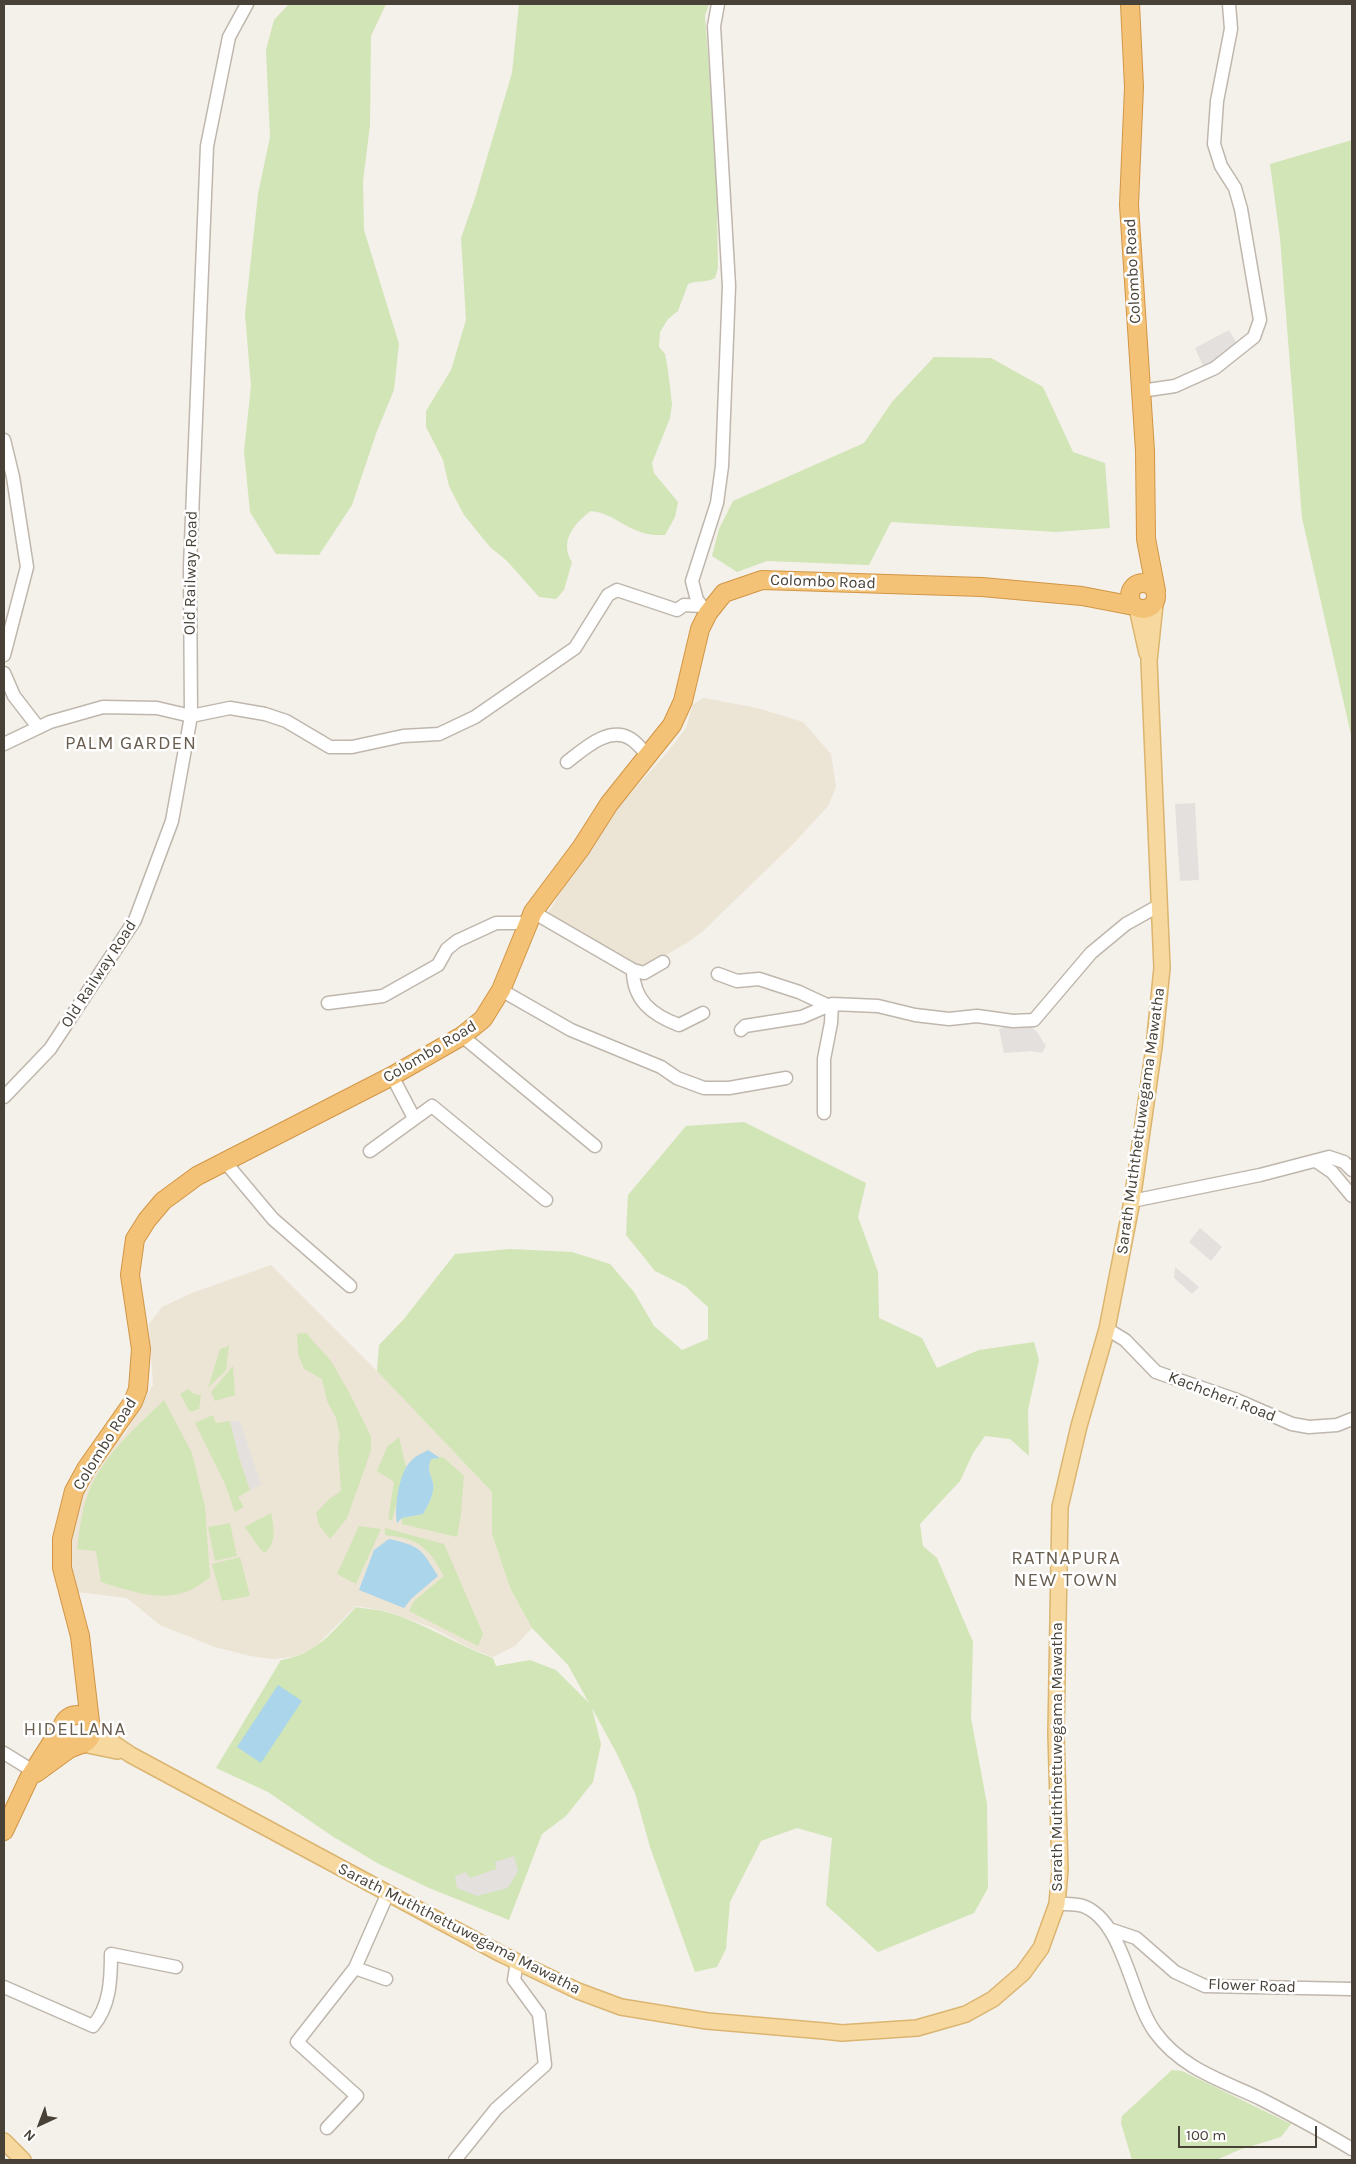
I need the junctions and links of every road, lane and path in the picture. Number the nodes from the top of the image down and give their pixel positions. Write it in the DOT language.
graph roads {
  1 [pos="248,4"];
  2 [pos="718,4"];
  3 [pos="1130,4"];
  4 [pos="1229,4"];
  5 [pos="1141,391"];
  6 [pos="4,440"];
  7 [pos="1146,539"];
  8 [pos="1134,598"];
  9 [pos="1155,598"];
  10 [pos="705,609"];
  11 [pos="4,655"];
  12 [pos="1149,662"];
  13 [pos="4,673"];
  14 [pos="191,716"];
  15 [pos="38,727"];
  16 [pos="4,744"];
  17 [pos="648,756"];
  18 [pos="567,762"];
  19 [pos="1160,905"];
  20 [pos="530,918"];
  21 [pos="664,962"];
  22 [pos="633,970"];
  23 [pos="718,974"];
  24 [pos="501,990"];
  25 [pos="328,1003"];
  26 [pos="829,1005"];
  27 [pos="703,1013"];
  28 [pos="741,1030"];
  29 [pos="462,1036"];
  30 [pos="392,1076"];
  31 [pos="786,1078"];
  32 [pos="4,1097"];
  33 [pos="824,1113"];
  34 [pos="414,1118"];
  35 [pos="595,1146"];
  36 [pos="370,1151"];
  37 [pos="1316,1161"];
  38 [pos="226,1163"];
  39 [pos="1352,1170"];
  40 [pos="1352,1196"];
  41 [pos="546,1200"];
  42 [pos="1132,1201"];
  43 [pos="350,1286"];
  44 [pos="1107,1329"];
  45 [pos="1352,1419"];
  46 [pos="83,1660"];
  47 [pos="64,1723"];
  48 [pos="90,1723"];
  49 [pos="81,1744"];
  50 [pos="4,1753"];
  51 [pos="131,1755"];
  52 [pos="31,1774"];
  53 [pos="4,1831"];
  54 [pos="388,1894"];
  55 [pos="1057,1904"];
  56 [pos="1109,1929"];
  57 [pos="517,1962"];
  58 [pos="176,1967"];
  59 [pos="355,1968"];
  60 [pos="386,1979"];
  61 [pos="4,1987"];
  62 [pos="1352,1989"];
  63 [pos="327,2128"];
  64 [pos="4,2142"];
  65 [pos="1352,2149"];
  66 [pos="23,2160"];
  67 [pos="455,2160"];
  1 -- 14 [label="street, Old Railway Road"];
  2 -- 10 [label="street"];
  3 -- 5 [label="highway, Colombo Road"];
  4 -- 5 [label="street"];
  5 -- 7 [label="highway, Colombo Road"];
  6 -- 11 [label="street"];
  7 -- 8 [label="highway, Colombo Road"];
  7 -- 9 [label="highway, Colombo Road"];
  8 -- 9 [label="highway"];
  8 -- 9 [label="highway"];
  8 -- 10 [label="highway, Colombo Road"];
  8 -- 12 [label="main road"];
  9 -- 12 [label="main road"];
  10 -- 14 [label="street"];
  10 -- 17 [label="highway, Colombo Road"];
  12 -- 19 [label="main road, Sarath Muththettuwegama Mawatha"];
  13 -- 15 [label="street"];
  14 -- 15 [label="street"];
  14 -- 32 [label="street, Old Railway Road"];
  15 -- 16 [label="street"];
  17 -- 18 [label="street"];
  17 -- 20 [label="highway, Colombo Road"];
  19 -- 26 [label="street"];
  19 -- 42 [label="main road, Sarath Muththettuwegama Mawatha"];
  20 -- 22 [label="street"];
  20 -- 24 [label="highway, Colombo Road"];
  20 -- 25 [label="street"];
  21 -- 22 [label="street"];
  22 -- 27 [label="street"];
  23 -- 26 [label="street"];
  24 -- 29 [label="highway, Colombo Road"];
  24 -- 31 [label="street"];
  26 -- 28 [label="street"];
  26 -- 33 [label="street"];
  29 -- 30 [label="highway, Colombo Road"];
  29 -- 35 [label="street"];
  30 -- 34 [label="street"];
  30 -- 38 [label="highway, Colombo Road"];
  34 -- 36 [label="street"];
  34 -- 41 [label="street"];
  37 -- 39 [label="street"];
  37 -- 40 [label="street"];
  37 -- 42 [label="street"];
  38 -- 43 [label="street"];
  38 -- 46 [label="highway, Colombo Road"];
  42 -- 44 [label="main road, Sarath Muththettuwegama Mawatha"];
  44 -- 45 [label="street, Kachcheri Road"];
  44 -- 55 [label="main road, Sarath Muththettuwegama Mawatha"];
  46 -- 47 [label="highway, Colombo Road"];
  46 -- 48 [label="highway, Colombo Road"];
  47 -- 48 [label="highway"];
  47 -- 49 [label="highway"];
  47 -- 52 [label="highway, Colombo Road"];
  48 -- 49 [label="highway"];
  48 -- 51 [label="main road"];
  49 -- 51 [label="main road"];
  49 -- 52 [label="highway, Colombo Road"];
  50 -- 52 [label="street"];
  51 -- 54 [label="main road, Sarath Muththettuwegama Mawatha"];
  52 -- 53 [label="highway, Colombo Road"];
  54 -- 57 [label="main road, Sarath Muththettuwegama Mawatha"];
  54 -- 59 [label="street"];
  55 -- 56 [label="street"];
  55 -- 57 [label="main road, Sarath Muththettuwegama Mawatha"];
  56 -- 62 [label="street, Flower Road"];
  56 -- 65 [label="street"];
  57 -- 67 [label="street"];
  58 -- 61 [label="street"];
  59 -- 60 [label="street"];
  59 -- 63 [label="street"];
  64 -- 66 [label="main road"];
}
